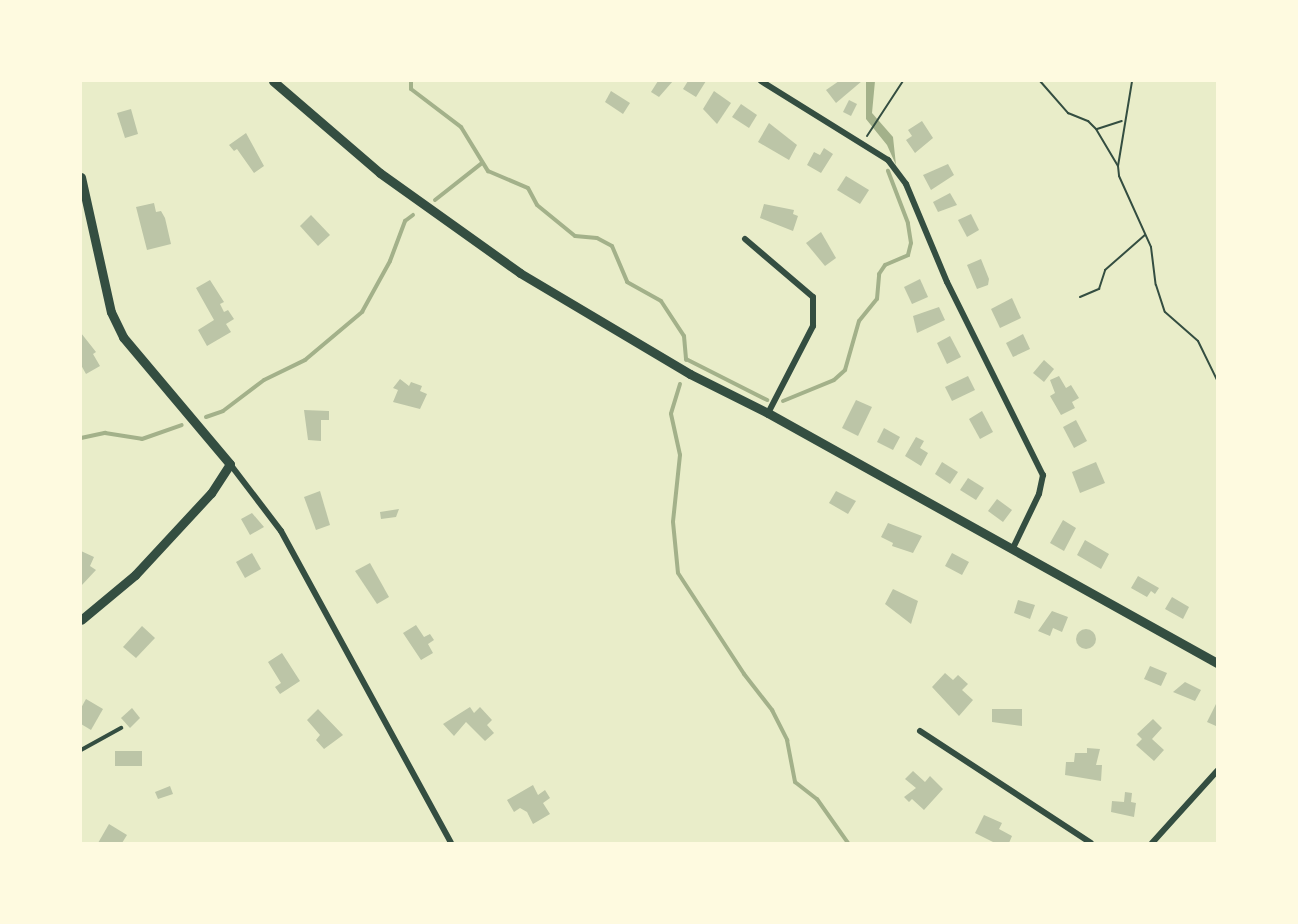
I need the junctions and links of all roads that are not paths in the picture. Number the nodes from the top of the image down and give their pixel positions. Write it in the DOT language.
graph roads {
  1 [pos="273,81"];
  2 [pos="761,81"];
  3 [pos="81,177"];
  4 [pos="745,239"];
  5 [pos="768,413"];
  6 [pos="230,464"];
  7 [pos="1012,550"];
  8 [pos="81,620"];
  9 [pos="1217,663"];
  10 [pos="121,728"];
  11 [pos="920,731"];
  12 [pos="81,750"];
  13 [pos="1217,771"];
  14 [pos="451,843"];
  15 [pos="1091,843"];
  16 [pos="1152,843"];
  1 -- 5 [label="street"];
  2 -- 7 [label="street"];
  3 -- 6 [label="street"];
  4 -- 5 [label="street"];
  5 -- 7 [label="street"];
  6 -- 8 [label="street"];
  6 -- 14 [label="street"];
  7 -- 9 [label="street"];
  10 -- 12 [label="lane"];
  11 -- 15 [label="street"];
  13 -- 16 [label="street"];
}
